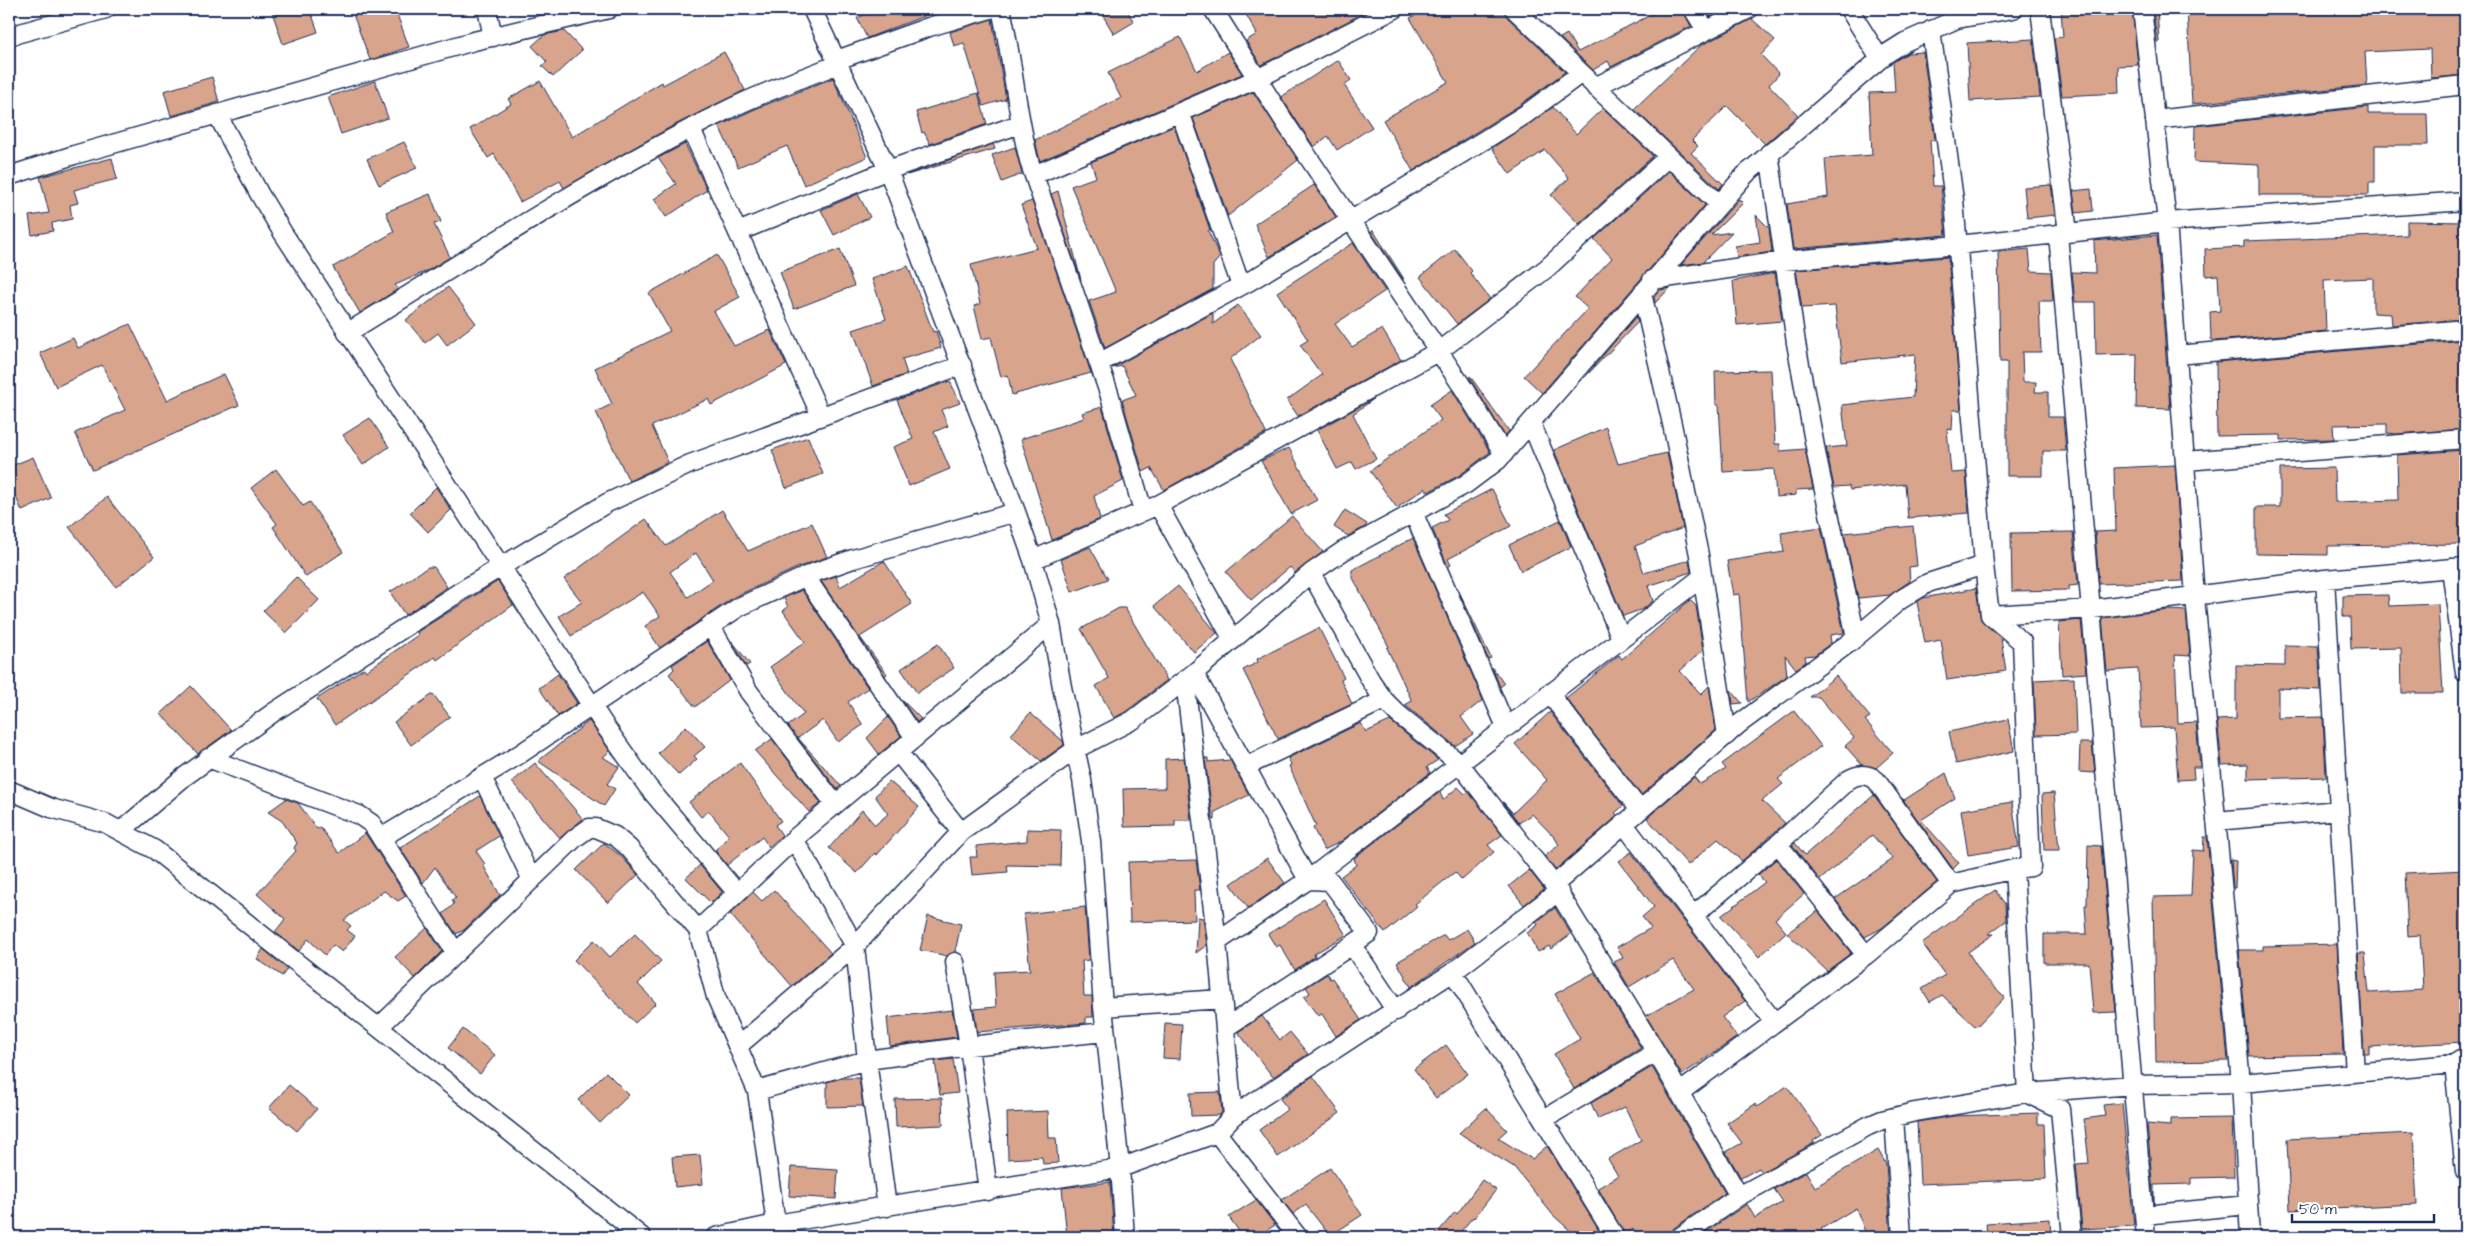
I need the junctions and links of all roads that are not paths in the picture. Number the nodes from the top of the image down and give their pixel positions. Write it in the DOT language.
graph roads {
  1 [pos="106,9"];
  2 [pos="487,9"];
  3 [pos="609,9"];
  4 [pos="812,9"];
  5 [pos="990,9"];
  6 [pos="1002,9"];
  7 [pos="1213,9"];
  8 [pos="1395,9"];
  9 [pos="1693,9"];
  10 [pos="1749,9"];
  11 [pos="1849,9"];
  12 [pos="2013,9"];
  13 [pos="2040,9"];
  14 [pos="2142,9"];
  15 [pos="1522,11"];
  16 [pos="1956,14"];
  17 [pos="1706,30"];
  18 [pos="1931,30"];
  19 [pos="9,36"];
  20 [pos="493,37"];
  21 [pos="1880,59"];
  22 [pos="838,62"];
  23 [pos="1580,74"];
  24 [pos="1257,79"];
  25 [pos="2465,85"];
  26 [pos="1595,87"];
  27 [pos="1180,112"];
  28 [pos="217,114"];
  29 [pos="2155,120"];
  30 [pos="1020,124"];
  31 [pos="690,129"];
  32 [pos="1769,153"];
  33 [pos="1668,157"];
  34 [pos="888,170"];
  35 [pos="1034,175"];
  36 [pos="9,176"];
  37 [pos="2465,201"];
  38 [pos="1719,204"];
  39 [pos="1351,220"];
  40 [pos="2167,222"];
  41 [pos="738,232"];
  42 [pos="2063,233"];
  43 [pos="1958,245"];
  44 [pos="1783,262"];
  45 [pos="1241,286"];
  46 [pos="1647,286"];
  47 [pos="2465,329"];
  48 [pos="347,333"];
  49 [pos="1439,351"];
  50 [pos="2177,354"];
  51 [pos="1099,362"];
  52 [pos="962,365"];
  53 [pos="821,416"];
  54 [pos="1530,423"];
  55 [pos="2465,438"];
  56 [pos="1504,454"];
  57 [pos="2185,461"];
  58 [pos="1151,508"];
  59 [pos="1016,512"];
  60 [pos="1413,512"];
  61 [pos="1033,560"];
  62 [pos="1984,565"];
  63 [pos="500,567"];
  64 [pos="2458,567"];
  65 [pos="1311,573"];
  66 [pos="805,576"];
  67 [pos="1701,578"];
  68 [pos="2325,579"];
  69 [pos="2195,596"];
  70 [pos="2092,609"];
  71 [pos="1990,615"];
  72 [pos="1051,624"];
  73 [pos="710,625"];
  74 [pos="1856,637"];
  75 [pos="1621,638"];
  76 [pos="1233,640"];
  77 [pos="2465,674"];
  78 [pos="1189,677"];
  79 [pos="1549,694"];
  80 [pos="1384,700"];
  81 [pos="592,706"];
  82 [pos="1506,727"];
  83 [pos="1727,735"];
  84 [pos="915,738"];
  85 [pos="1076,749"];
  86 [pos="898,752"];
  87 [pos="208,758"];
  88 [pos="1459,763"];
  89 [pos="1245,767"];
  90 [pos="482,777"];
  91 [pos="9,790"];
  92 [pos="835,804"];
  93 [pos="1639,809"];
  94 [pos="2339,810"];
  95 [pos="2216,821"];
  96 [pos="1623,823"];
  97 [pos="122,830"];
  98 [pos="961,832"];
  99 [pos="381,838"];
  100 [pos="794,839"];
  101 [pos="1778,844"];
  102 [pos="2014,869"];
  103 [pos="532,880"];
  104 [pos="1308,880"];
  105 [pos="1951,884"];
  106 [pos="1557,888"];
  107 [pos="737,893"];
  108 [pos="1694,915"];
  109 [pos="698,930"];
  110 [pos="1217,942"];
  111 [pos="1352,945"];
  112 [pos="855,946"];
  113 [pos="456,953"];
  114 [pos="1866,955"];
  115 [pos="954,962"];
  116 [pos="1453,972"];
  117 [pos="1222,999"];
  118 [pos="1103,1007"];
  119 [pos="1396,1011"];
  120 [pos="1774,1022"];
  121 [pos="379,1027"];
  122 [pos="1225,1028"];
  123 [pos="1105,1032"];
  124 [pos="738,1046"];
  125 [pos="969,1046"];
  126 [pos="1656,1052"];
  127 [pos="867,1060"];
  128 [pos="2461,1062"];
  129 [pos="2355,1074"];
  130 [pos="2241,1083"];
  131 [pos="2133,1085"];
  132 [pos="758,1091"];
  133 [pos="1679,1093"];
  134 [pos="2027,1093"];
  135 [pos="1233,1116"];
  136 [pos="1894,1117"];
  137 [pos="1544,1119"];
  138 [pos="1217,1133"];
  139 [pos="1120,1168"];
  140 [pos="2465,1172"];
  141 [pos="988,1191"];
  142 [pos="1739,1196"];
  143 [pos="2248,1205"];
  144 [pos="887,1207"];
  145 [pos="2144,1215"];
  146 [pos="776,1224"];
  147 [pos="642,1237"];
  148 [pos="716,1237"];
  149 [pos="1125,1237"];
  150 [pos="1298,1237"];
  151 [pos="1615,1237"];
  152 [pos="1680,1237"];
  153 [pos="1902,1237"];
  154 [pos="2072,1237"];
  155 [pos="2146,1237"];
  156 [pos="2250,1237"];
  1 -- 19 [label="street"];
  2 -- 20 [label="street"];
  3 -- 20 [label="street"];
  4 -- 22 [label="street"];
  5 -- 22 [label="street"];
  6 -- 30 [label="street"];
  7 -- 24 [label="street"];
  8 -- 24 [label="street"];
  9 -- 17 [label="street"];
  10 -- 17 [label="street"];
  11 -- 21 [label="street"];
  12 -- 16 [label="street"];
  13 -- 42 [label="street"];
  14 -- 29 [label="street"];
  15 -- 23 [label="street"];
  16 -- 18 [label="street"];
  17 -- 26 [label="street"];
  18 -- 21 [label="street"];
  18 -- 43 [label="street"];
  20 -- 28 [label="street"];
  21 -- 32 [label="street"];
  22 -- 31 [label="street"];
  22 -- 34 [label="street"];
  23 -- 26 [label="street"];
  23 -- 39 [label="street"];
  24 -- 27 [label="street"];
  24 -- 39 [label="street"];
  25 -- 29 [label="street"];
  26 -- 33 [label="street"];
  27 -- 35 [label="street"];
  27 -- 45 [label="street"];
  28 -- 36 [label="street"];
  28 -- 48 [label="street"];
  29 -- 40 [label="street"];
  30 -- 34 [label="street"];
  30 -- 35 [label="street"];
  31 -- 41 [label="street"];
  31 -- 48 [label="street"];
  32 -- 38 [label="street"];
  32 -- 44 [label="street"];
  33 -- 38 [label="street"];
  33 -- 49 [label="street"];
  34 -- 41 [label="street"];
  34 -- 52 [label="street"];
  35 -- 51 [label="street"];
  37 -- 40 [label="street"];
  38 -- 46 [label="street"];
  39 -- 45 [label="street"];
  39 -- 49 [label="street"];
  40 -- 42 [label="street"];
  40 -- 50 [label="street"];
  41 -- 53 [label="street"];
  42 -- 43 [label="street"];
  42 -- 70 [label="street"];
  43 -- 44 [label="street"];
  43 -- 62 [label="street"];
  44 -- 46 [label="street"];
  44 -- 74 [label="street"];
  45 -- 51 [label="street"];
  46 -- 54 [label="street"];
  46 -- 67 [label="street"];
  47 -- 50 [label="street"];
  48 -- 63 [label="street"];
  49 -- 56 [label="street"];
  49 -- 58 [label="street"];
  50 -- 57 [label="street"];
  51 -- 58 [label="street"];
  52 -- 53 [label="street"];
  52 -- 59 [label="street"];
  53 -- 63 [label="street"];
  54 -- 56 [label="street"];
  54 -- 75 [label="street"];
  55 -- 57 [label="street"];
  56 -- 60 [label="street"];
  57 -- 69 [label="street"];
  58 -- 61 [label="street"];
  58 -- 76 [label="street"];
  59 -- 61 [label="street"];
  59 -- 66 [label="street"];
  60 -- 65 [label="street"];
  60 -- 82 [label="street"];
  61 -- 72 [label="street"];
  62 -- 71 [label="street"];
  62 -- 74 [label="street"];
  63 -- 81 [label="street"];
  63 -- 87 [label="street"];
  64 -- 68 [label="street"];
  64 -- 77 [label="street"];
  65 -- 76 [label="street"];
  65 -- 80 [label="street"];
  66 -- 73 [label="street"];
  66 -- 84 [label="street"];
  67 -- 75 [label="street"];
  67 -- 83 [label="street"];
  68 -- 69 [label="street"];
  68 -- 94 [label="street"];
  69 -- 70 [label="street"];
  69 -- 95 [label="street"];
  70 -- 71 [label="street"];
  70 -- 131 [label="street"];
  71 -- 102 [label="street"];
  72 -- 84 [label="street"];
  72 -- 85 [label="street"];
  73 -- 81 [label="street"];
  73 -- 92 [label="street"];
  74 -- 83 [label="street"];
  75 -- 79 [label="street"];
  76 -- 78 [label="street"];
  78 -- 85 [label="street"];
  78 -- 89 [label="street"];
  78 -- 110 [label="street"];
  79 -- 82 [label="street"];
  79 -- 93 [label="street"];
  80 -- 88 [label="street"];
  80 -- 89 [label="street"];
  81 -- 90 [label="street"];
  81 -- 107 [label="street"];
  82 -- 88 [label="street"];
  83 -- 93 [label="street"];
  84 -- 86 [label="street"];
  85 -- 98 [label="street"];
  85 -- 118 [label="street"];
  86 -- 92 [label="street"];
  86 -- 98 [label="street"];
  87 -- 97 [label="street"];
  87 -- 99 [label="street"];
  88 -- 104 [label="street"];
  88 -- 106 [label="street"];
  89 -- 104 [label="street"];
  90 -- 99 [label="street"];
  90 -- 103 [label="street"];
  91 -- 97 [label="street"];
  92 -- 100 [label="street"];
  93 -- 96 [label="street"];
  94 -- 95 [label="street"];
  94 -- 129 [label="street"];
  95 -- 130 [label="street"];
  96 -- 106 [label="street"];
  96 -- 108 [label="street"];
  97 -- 121 [label="street"];
  98 -- 112 [label="street"];
  99 -- 113 [label="street"];
  100 -- 107 [label="street"];
  100 -- 112 [label="street"];
  101 -- 105 [label="street"];
  101 -- 108 [label="street"];
  101 -- 114 [label="street"];
  102 -- 105 [label="street"];
  102 -- 134 [label="street"];
  103 -- 109 [label="street"];
  103 -- 113 [label="street"];
  104 -- 110 [label="street"];
  104 -- 111 [label="street"];
  105 -- 114 [label="street"];
  106 -- 116 [label="street"];
  106 -- 126 [label="street"];
  107 -- 109 [label="street"];
  108 -- 120 [label="street"];
  109 -- 124 [label="street"];
  110 -- 117 [label="street"];
  111 -- 119 [label="street"];
  111 -- 122 [label="street"];
  112 -- 124 [label="street"];
  112 -- 127 [label="street"];
  113 -- 121 [label="street"];
  114 -- 120 [label="street"];
  115 -- 125 [label="street"];
  116 -- 119 [label="street"];
  116 -- 137 [label="street"];
  117 -- 118 [label="street"];
  117 -- 122 [label="street"];
  118 -- 123 [label="street"];
  119 -- 135 [label="street"];
  120 -- 133 [label="street"];
  121 -- 147 [label="street"];
  122 -- 135 [label="street"];
  123 -- 125 [label="street"];
  123 -- 139 [label="street"];
  124 -- 132 [label="street"];
  125 -- 127 [label="street"];
  125 -- 141 [label="street"];
  126 -- 133 [label="street"];
  126 -- 137 [label="street"];
  127 -- 132 [label="street"];
  127 -- 144 [label="street"];
  128 -- 129 [label="street"];
  128 -- 140 [label="street"];
  129 -- 130 [label="street"];
  130 -- 131 [label="street"];
  130 -- 143 [label="street"];
  131 -- 134 [label="street"];
  131 -- 145 [label="street"];
  132 -- 146 [label="street"];
  133 -- 142 [label="street"];
  134 -- 136 [label="street"];
  134 -- 154 [label="street"];
  135 -- 138 [label="street"];
  136 -- 142 [label="street"];
  136 -- 153 [label="street"];
  137 -- 151 [label="street"];
  138 -- 139 [label="street"];
  138 -- 150 [label="street"];
  139 -- 141 [label="street"];
  139 -- 149 [label="street"];
  141 -- 144 [label="street"];
  142 -- 152 [label="street"];
  143 -- 145 [label="street"];
  143 -- 156 [label="street"];
  144 -- 146 [label="street"];
  145 -- 155 [label="street"];
  146 -- 148 [label="street"];
}
